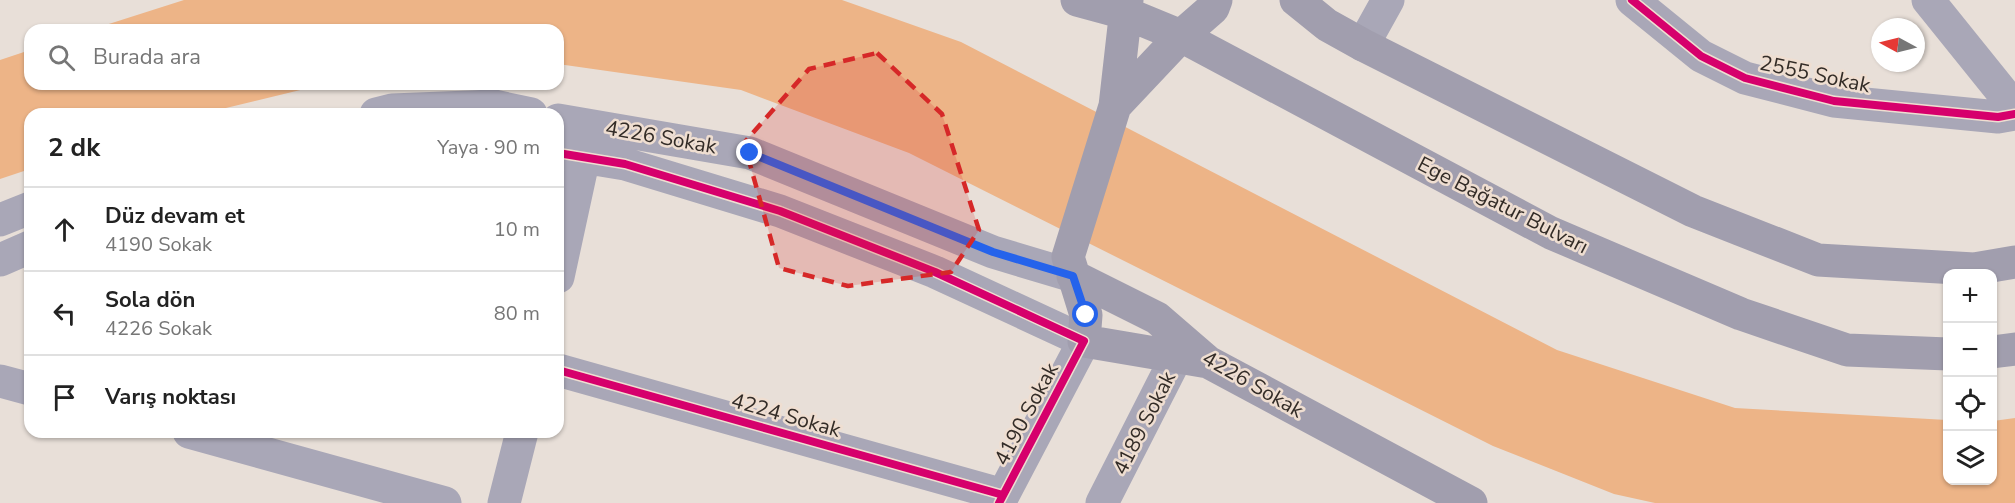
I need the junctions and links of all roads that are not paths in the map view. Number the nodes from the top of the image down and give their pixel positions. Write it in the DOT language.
graph roads {
  1 [pos="1077,0"];
  2 [pos="1216,0"];
  3 [pos="1296,0"];
  4 [pos="1388,0"];
  5 [pos="1632,0"];
  6 [pos="1928,0"];
  7 [pos="1126,7"];
  8 [pos="1181,36"];
  9 [pos="1363,45"];
  10 [pos="1115,106"];
  11 [pos="443,108"];
  12 [pos="503,108"];
  13 [pos="2015,108"];
  14 [pos="2015,114"];
  15 [pos="564,121"];
  16 [pos="571,155"];
  17 [pos="24,210"];
  18 [pos="0,220"];
  19 [pos="564,221"];
  20 [pos="24,250"];
  21 [pos="0,260"];
  22 [pos="2015,262"];
  23 [pos="1071,267"];
  24 [pos="1084,341"];
  25 [pos="2015,349"];
  26 [pos="1997,351"];
  27 [pos="1190,353"];
  28 [pos="1943,354"];
  29 [pos="564,372"];
  30 [pos="0,381"];
  31 [pos="24,387"];
  32 [pos="211,438"];
  33 [pos="520,438"];
  34 [pos="1001,499"];
  35 [pos="445,503"];
  36 [pos="504,503"];
  37 [pos="1103,503"];
  38 [pos="1470,503"];
  1 -- 7 [label="main road, Ege Bağatur Bulvarı"];
  2 -- 8 [label="main road"];
  3 -- 9 [label="main road"];
  4 -- 9 [label="street"];
  5 -- 14 [label="street, 2555 Sokak"];
  6 -- 13 [label="street"];
  7 -- 8 [label="main road, Ege Bağatur Bulvarı"];
  7 -- 10 [label="main road"];
  8 -- 10 [label="main road"];
  8 -- 28 [label="main road, Ege Bağatur Bulvarı"];
  9 -- 22 [label="main road"];
  10 -- 23 [label="main road"];
  11 -- 12 [label="street"];
  15 -- 23 [label="street, 4226 Sokak"];
  16 -- 19 [label="street"];
  16 -- 24 [label="street"];
  17 -- 18 [label="street"];
  20 -- 21 [label="street"];
  23 -- 24 [label="main road, 4190 Sokak"];
  23 -- 27 [label="main road, 4226 Sokak"];
  24 -- 27 [label="main road"];
  24 -- 34 [label="street, 4190 Sokak"];
  25 -- 26 [label="main road"];
  27 -- 37 [label="street, 4189 Sokak"];
  27 -- 38 [label="main road, 4226 Sokak"];
  29 -- 34 [label="street, 4224 Sokak"];
  30 -- 31 [label="street"];
  32 -- 35 [label="street"];
  33 -- 36 [label="street"];
}
